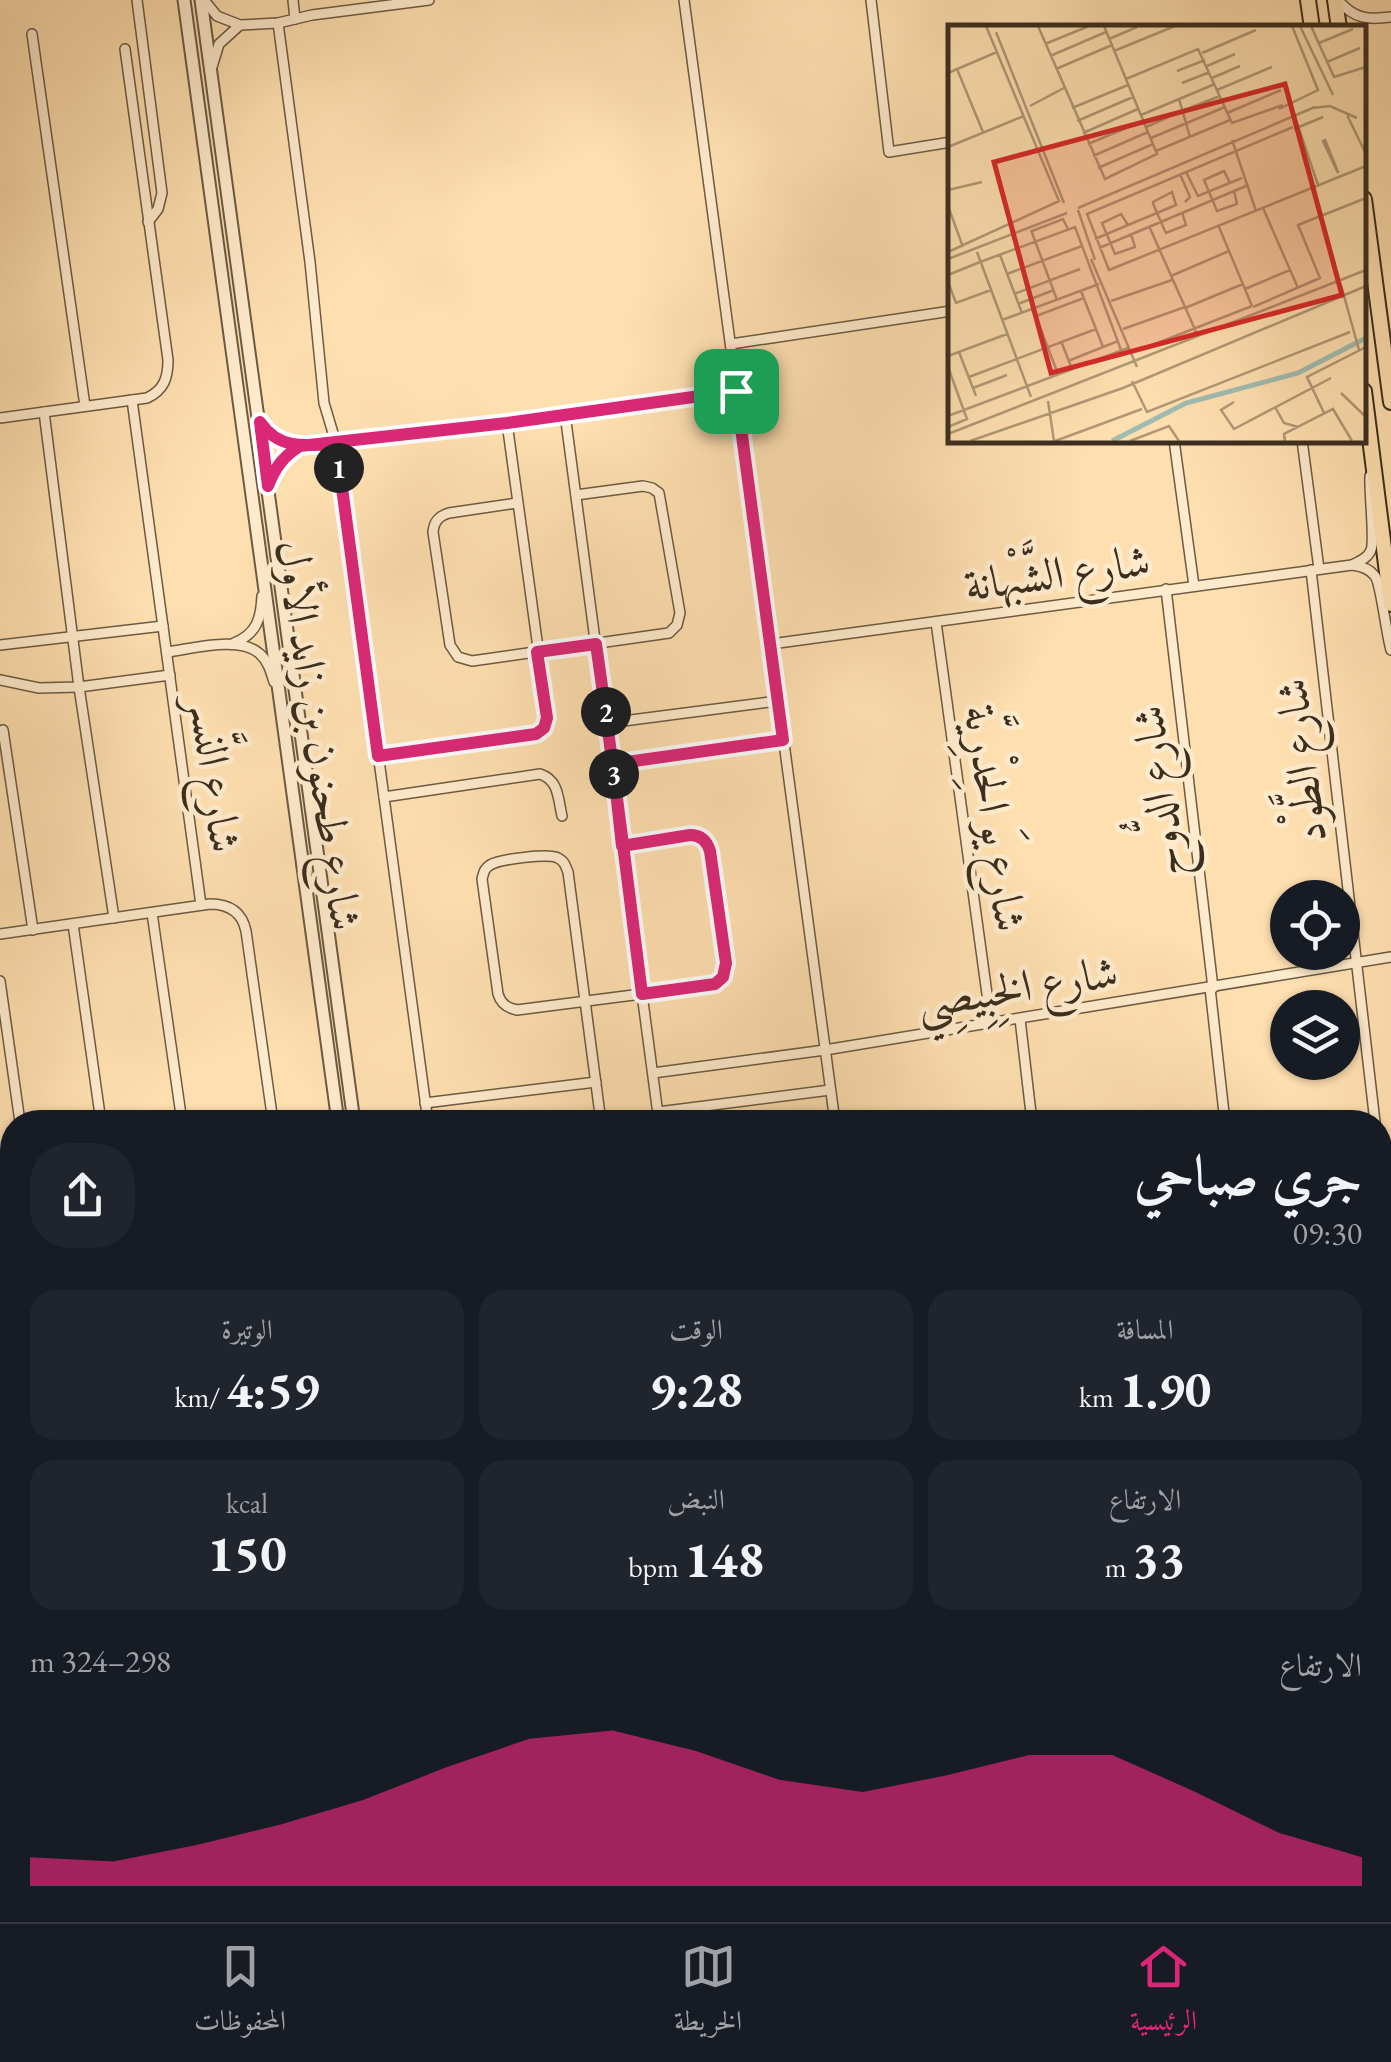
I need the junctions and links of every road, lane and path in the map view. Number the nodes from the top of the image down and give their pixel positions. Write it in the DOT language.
graph roads {
  1 [pos="137,0"];
  2 [pos="184,0"];
  3 [pos="203,0"];
  4 [pos="292,0"];
  5 [pos="428,0"];
  6 [pos="684,0"];
  7 [pos="871,0"];
  8 [pos="1308,0"];
  9 [pos="1337,0"];
  10 [pos="1391,17"];
  11 [pos="295,19"];
  12 [pos="278,23"];
  13 [pos="1364,24"];
  14 [pos="240,25"];
  15 [pos="1312,25"];
  16 [pos="1339,25"];
  17 [pos="32,34"];
  18 [pos="124,49"];
  19 [pos="211,70"];
  20 [pos="948,142"];
  21 [pos="1366,213"];
  22 [pos="148,222"];
  23 [pos="948,310"];
  24 [pos="731,344"];
  25 [pos="736,391"];
  26 [pos="132,400"];
  27 [pos="1391,402"];
  28 [pos="84,406"];
  29 [pos="1366,408"];
  30 [pos="44,412"];
  31 [pos="565,414"];
  32 [pos="0,418"];
  33 [pos="260,422"];
  34 [pos="507,423"];
  35 [pos="1174,442"];
  36 [pos="1302,442"];
  37 [pos="336,443"];
  38 [pos="300,446"];
  39 [pos="1372,458"];
  40 [pos="268,486"];
  41 [pos="576,494"];
  42 [pos="517,503"];
  43 [pos="1352,565"];
  44 [pos="1315,570"];
  45 [pos="263,578"];
  46 [pos="1194,586"];
  47 [pos="1166,589"];
  48 [pos="1391,604"];
  49 [pos="936,622"];
  50 [pos="164,626"];
  51 [pos="72,636"];
  52 [pos="232,644"];
  53 [pos="596,644"];
  54 [pos="770,644"];
  55 [pos="0,645"];
  56 [pos="1391,650"];
  57 [pos="167,652"];
  58 [pos="537,652"];
  59 [pos="170,675"];
  60 [pos="0,680"];
  61 [pos="79,687"];
  62 [pos="280,699"];
  63 [pos="778,701"];
  64 [pos="608,723"];
  65 [pos="4,730"];
  66 [pos="783,740"];
  67 [pos="378,756"];
  68 [pos="613,764"];
  69 [pos="384,797"];
  70 [pos="562,816"];
  71 [pos="622,846"];
  72 [pos="1348,880"];
  73 [pos="201,906"];
  74 [pos="152,913"];
  75 [pos="114,918"];
  76 [pos="73,924"];
  77 [pos="33,930"];
  78 [pos="0,934"];
  79 [pos="1391,957"];
  80 [pos="1360,962"];
  81 [pos="1312,970"];
  82 [pos="1358,970"];
  83 [pos="0,981"];
  84 [pos="1211,988"];
  85 [pos="642,994"];
  86 [pos="585,1002"];
  87 [pos="1020,1019"];
  88 [pos="992,1023"];
  89 [pos="825,1050"];
  90 [pos="653,1072"];
  91 [pos="596,1082"];
  92 [pos="830,1090"];
  93 [pos="425,1103"];
  94 [pos="18,1110"];
  95 [pos="99,1110"];
  96 [pos="180,1110"];
  97 [pos="271,1110"];
  98 [pos="336,1110"];
  99 [pos="352,1110"];
  100 [pos="426,1110"];
  101 [pos="600,1110"];
  102 [pos="657,1110"];
  103 [pos="703,1110"];
  104 [pos="832,1110"];
  105 [pos="1031,1110"];
  106 [pos="1224,1110"];
  107 [pos="1374,1110"];
  1 -- 22 [label="street"];
  2 -- 45 [label="street, شارع طحنون بن زايد الأول"];
  3 -- 14 [label="street"];
  3 -- 19 [label="street, شارع طحنون بن زايد الأول"];
  4 -- 11 [label="street"];
  5 -- 11 [label="street"];
  6 -- 24 [label="street"];
  7 -- 20 [label="street"];
  8 -- 15 [label="main road"];
  9 -- 13 [label="street"];
  9 -- 16 [label="main road"];
  10 -- 13 [label="street"];
  11 -- 12 [label="street"];
  12 -- 14 [label="street"];
  12 -- 37 [label="street"];
  14 -- 19 [label="street"];
  17 -- 28 [label="street"];
  18 -- 22 [label="street"];
  19 -- 33 [label="street, شارع طحنون بن زايد الأول"];
  21 -- 27 [label="main road"];
  22 -- 26 [label="street"];
  23 -- 24 [label="street"];
  24 -- 25 [label="street"];
  25 -- 31 [label="street"];
  25 -- 54 [label="street"];
  26 -- 28 [label="street"];
  26 -- 50 [label="street, شارع النَّسر"];
  28 -- 30 [label="street"];
  29 -- 39 [label="main road"];
  30 -- 32 [label="street"];
  30 -- 51 [label="street"];
  31 -- 34 [label="street"];
  31 -- 41 [label="street"];
  33 -- 38 [label="street"];
  33 -- 40 [label="street, شارع طحنون بن زايد الأول"];
  34 -- 37 [label="street"];
  34 -- 42 [label="street"];
  35 -- 46 [label="street"];
  36 -- 44 [label="street, شارع الطَّوْد"];
  37 -- 38 [label="street"];
  37 -- 67 [label="street"];
  38 -- 40 [label="street"];
  39 -- 43 [label="street"];
  39 -- 48 [label="main road"];
  40 -- 99 [label="street, شارع طحنون بن زايد الأول"];
  41 -- 53 [label="street"];
  41 -- 53 [label="street"];
  42 -- 58 [label="street"];
  42 -- 58 [label="street"];
  43 -- 44 [label="street, شارع الشَّبْهانة"];
  43 -- 56 [label="street"];
  44 -- 46 [label="street, شارع الشَّبْهانة"];
  44 -- 72 [label="street, شارع الطَّوْد"];
  45 -- 52 [label="street, شارع النَّسر"];
  45 -- 62 [label="street, شارع طحنون بن زايد الأول"];
  46 -- 47 [label="street, شارع الشَّبْهانة"];
  47 -- 49 [label="street, شارع الشَّبْهانة"];
  47 -- 84 [label="street, شارع الدُّوح"];
  49 -- 54 [label="street, شارع الشَّبْهانة"];
  49 -- 88 [label="street, شارع يَو الحِدْرِيَّة"];
  50 -- 51 [label="street"];
  50 -- 57 [label="street, شارع النَّسر"];
  51 -- 55 [label="street"];
  51 -- 61 [label="street"];
  52 -- 57 [label="street, شارع النَّسر"];
  52 -- 62 [label="street, شارع النَّسر"];
  53 -- 58 [label="street"];
  53 -- 64 [label="street"];
  54 -- 63 [label="street"];
  57 -- 59 [label="street, شارع النَّسر"];
  58 -- 67 [label="street"];
  59 -- 61 [label="street"];
  59 -- 73 [label="street, شارع النَّسر"];
  60 -- 61 [label="street"];
  61 -- 75 [label="street"];
  62 -- 98 [label="street, شارع طحنون بن زايد الأول"];
  63 -- 64 [label="street"];
  63 -- 66 [label="street"];
  64 -- 68 [label="street"];
  65 -- 77 [label="street"];
  66 -- 68 [label="street"];
  66 -- 89 [label="street"];
  67 -- 69 [label="street"];
  68 -- 71 [label="street"];
  69 -- 70 [label="street"];
  69 -- 93 [label="street"];
  71 -- 85 [label="street"];
  71 -- 85 [label="street"];
  73 -- 74 [label="street"];
  73 -- 97 [label="street"];
  74 -- 75 [label="street"];
  74 -- 96 [label="street"];
  75 -- 76 [label="street"];
  76 -- 77 [label="street"];
  76 -- 95 [label="street"];
  77 -- 78 [label="street"];
  79 -- 80 [label="street, شارع الخِبِيصِي"];
  81 -- 84 [label="street, شارع الخِبِيصِي"];
  82 -- 107 [label="street, شارع الطَّوْد"];
  83 -- 94 [label="street"];
  84 -- 87 [label="street, شارع الخِبِيصِي"];
  84 -- 106 [label="street, شارع الدُّوح"];
  85 -- 86 [label="street"];
  85 -- 90 [label="street"];
  86 -- 86 [label="street"];
  86 -- 91 [label="street"];
  87 -- 88 [label="street, شارع الخِبِيصِي"];
  87 -- 105 [label="street"];
  88 -- 89 [label="street, شارع الخِبِيصِي"];
  89 -- 90 [label="street, شارع الخِبِيصِي"];
  89 -- 92 [label="street"];
  90 -- 102 [label="street"];
  91 -- 93 [label="street"];
  91 -- 101 [label="street"];
  92 -- 103 [label="street"];
  92 -- 104 [label="street"];
  93 -- 100 [label="street"];
}
